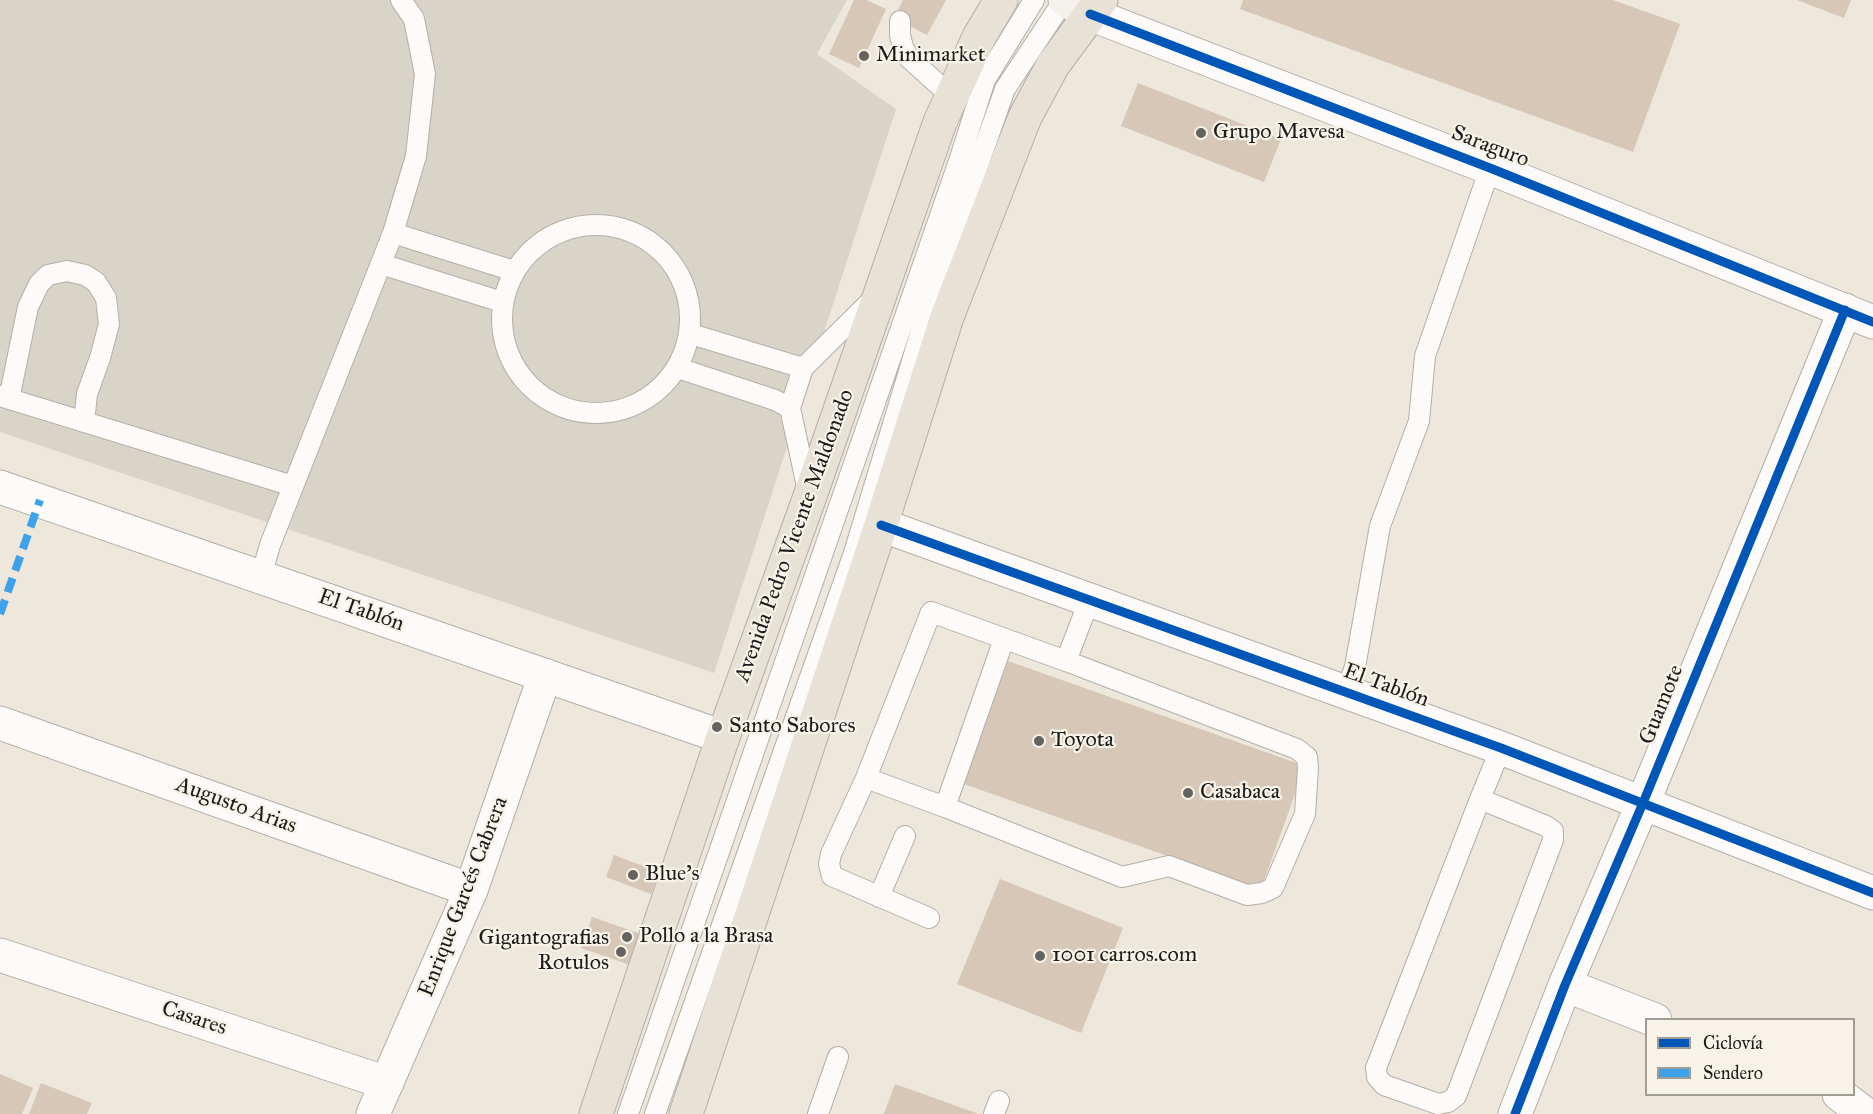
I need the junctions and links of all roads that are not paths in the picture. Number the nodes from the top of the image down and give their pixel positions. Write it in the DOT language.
graph roads {
  1 [pos="401,0"];
  2 [pos="1001,0"];
  3 [pos="1034,0"];
  4 [pos="1080,4"];
  5 [pos="900,21"];
  6 [pos="951,96"];
  7 [pos="1490,168"];
  8 [pos="393,233"];
  9 [pos="381,264"];
  10 [pos="514,271"];
  11 [pos="885,280"];
  12 [pos="502,302"];
  13 [pos="1859,316"];
  14 [pos="691,334"];
  15 [pos="678,368"];
  16 [pos="803,368"];
  17 [pos="4,397"];
  18 [pos="790,408"];
  19 [pos="84,422"];
  20 [pos="293,486"];
  21 [pos="0,487"];
  22 [pos="809,499"];
  23 [pos="882,525"];
  24 [pos="261,576"];
  25 [pos="1089,601"];
  26 [pos="1004,639"];
  27 [pos="1066,661"];
  28 [pos="545,675"];
  29 [pos="1346,692"];
  30 [pos="0,723"];
  31 [pos="723,737"];
  32 [pos="1501,748"];
  33 [pos="866,778"];
  34 [pos="1480,799"];
  35 [pos="1643,803"];
  36 [pos="945,807"];
  37 [pos="905,836"];
  38 [pos="471,890"];
  39 [pos="1873,893"];
  40 [pos="879,897"];
  41 [pos="929,918"];
  42 [pos="0,955"];
  43 [pos="1565,985"];
  44 [pos="1650,1018"];
  45 [pos="838,1057"];
  46 [pos="387,1083"];
  47 [pos="1840,1096"];
  48 [pos="373,1114"];
  49 [pos="596,1114"];
  50 [pos="628,1114"];
  51 [pos="655,1114"];
  52 [pos="686,1114"];
  53 [pos="818,1114"];
  54 [pos="1515,1114"];
  55 [pos="1865,1114"];
  1 -- 8 [label="lane"];
  2 -- 6 [label="main road, Avenida Pedro Vicente Maldonado"];
  3 -- 50 [label="lane"];
  4 -- 7 [label="street, Saraguro"];
  4 -- 23 [label="main road"];
  4 -- 51 [label="lane"];
  5 -- 6 [label="lane"];
  6 -- 11 [label="main road, Avenida Pedro Vicente Maldonado"];
  7 -- 13 [label="street, Saraguro"];
  7 -- 29 [label="lane"];
  8 -- 9 [label="lane"];
  8 -- 10 [label="lane"];
  9 -- 12 [label="lane"];
  9 -- 20 [label="lane"];
  10 -- 12 [label="lane"];
  10 -- 14 [label="lane"];
  11 -- 16 [label="lane"];
  11 -- 22 [label="main road, Avenida Pedro Vicente Maldonado"];
  12 -- 15 [label="lane"];
  13 -- 35 [label="street, Guamote"];
  14 -- 15 [label="lane"];
  14 -- 16 [label="lane"];
  15 -- 18 [label="lane"];
  16 -- 18 [label="lane"];
  17 -- 19 [label="lane"];
  17 -- 19 [label="lane"];
  18 -- 22 [label="lane"];
  19 -- 20 [label="lane"];
  20 -- 24 [label="lane"];
  21 -- 24 [label="street, El Tablón"];
  22 -- 31 [label="main road, Avenida Pedro Vicente Maldonado"];
  23 -- 25 [label="street, El Tablón"];
  23 -- 52 [label="main road"];
  24 -- 28 [label="street, El Tablón"];
  25 -- 27 [label="lane"];
  25 -- 29 [label="street, El Tablón"];
  26 -- 27 [label="lane"];
  26 -- 33 [label="lane"];
  26 -- 36 [label="lane"];
  27 -- 36 [label="lane"];
  28 -- 31 [label="street, El Tablón"];
  28 -- 38 [label="street, Enrique Garcés Cabrera"];
  29 -- 32 [label="street, El Tablón"];
  30 -- 38 [label="street, Augusto Arias"];
  31 -- 49 [label="main road, Avenida Pedro Vicente Maldonado"];
  32 -- 34 [label="lane"];
  32 -- 35 [label="street, El Tablón"];
  33 -- 36 [label="lane"];
  33 -- 40 [label="lane"];
  34 -- 34 [label="lane"];
  35 -- 39 [label="street, El Tablón"];
  35 -- 43 [label="street, Guamote"];
  37 -- 40 [label="lane"];
  38 -- 46 [label="street, Enrique Garcés Cabrera"];
  40 -- 41 [label="lane"];
  42 -- 46 [label="street, Casares"];
  43 -- 44 [label="street"];
  43 -- 54 [label="street, Guamote"];
  45 -- 53 [label="lane"];
  46 -- 48 [label="street, Enrique Garcés Cabrera"];
  47 -- 55 [label="street"];
}
